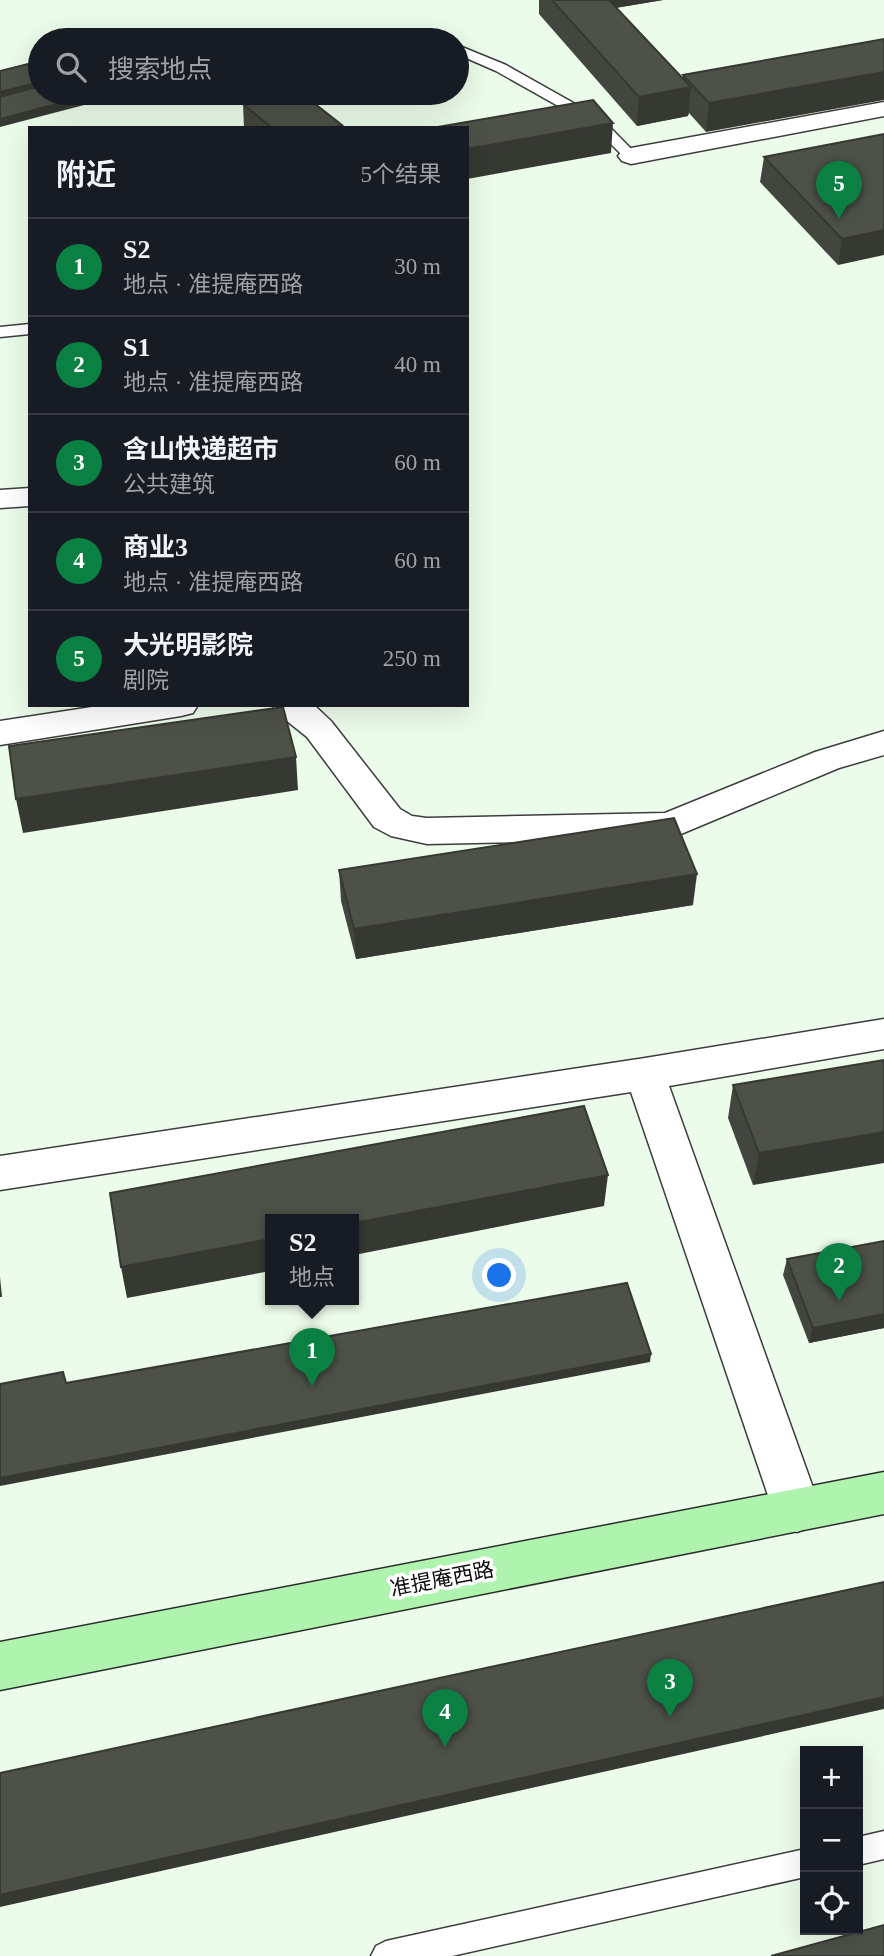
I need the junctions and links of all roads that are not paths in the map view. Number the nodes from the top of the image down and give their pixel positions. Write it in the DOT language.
graph roads {
  1 [pos="469,54"];
  2 [pos="884,109"];
  3 [pos="631,156"];
  4 [pos="28,329"];
  5 [pos="0,332"];
  6 [pos="28,497"];
  7 [pos="0,499"];
  8 [pos="168,707"];
  9 [pos="293,707"];
  10 [pos="0,733"];
  11 [pos="884,743"];
  12 [pos="884,1034"];
  13 [pos="645,1074"];
  14 [pos="0,1172"];
  15 [pos="884,1493"];
  16 [pos="797,1510"];
  17 [pos="0,1666"];
  18 [pos="884,1845"];
  19 [pos="863,1850"];
  20 [pos="800,1864"];
  21 [pos="386,1956"];
  1 -- 3 [label="lane"];
  2 -- 3 [label="street"];
  4 -- 5 [label="lane"];
  6 -- 7 [label="street"];
  8 -- 10 [label="street"];
  9 -- 11 [label="street"];
  12 -- 13 [label="street"];
  13 -- 14 [label="street"];
  13 -- 16 [label="street"];
  15 -- 16 [label="main road, 准提庵西路"];
  16 -- 17 [label="main road, 准提庵西路"];
  18 -- 19 [label="lane"];
  20 -- 21 [label="lane"];
}
